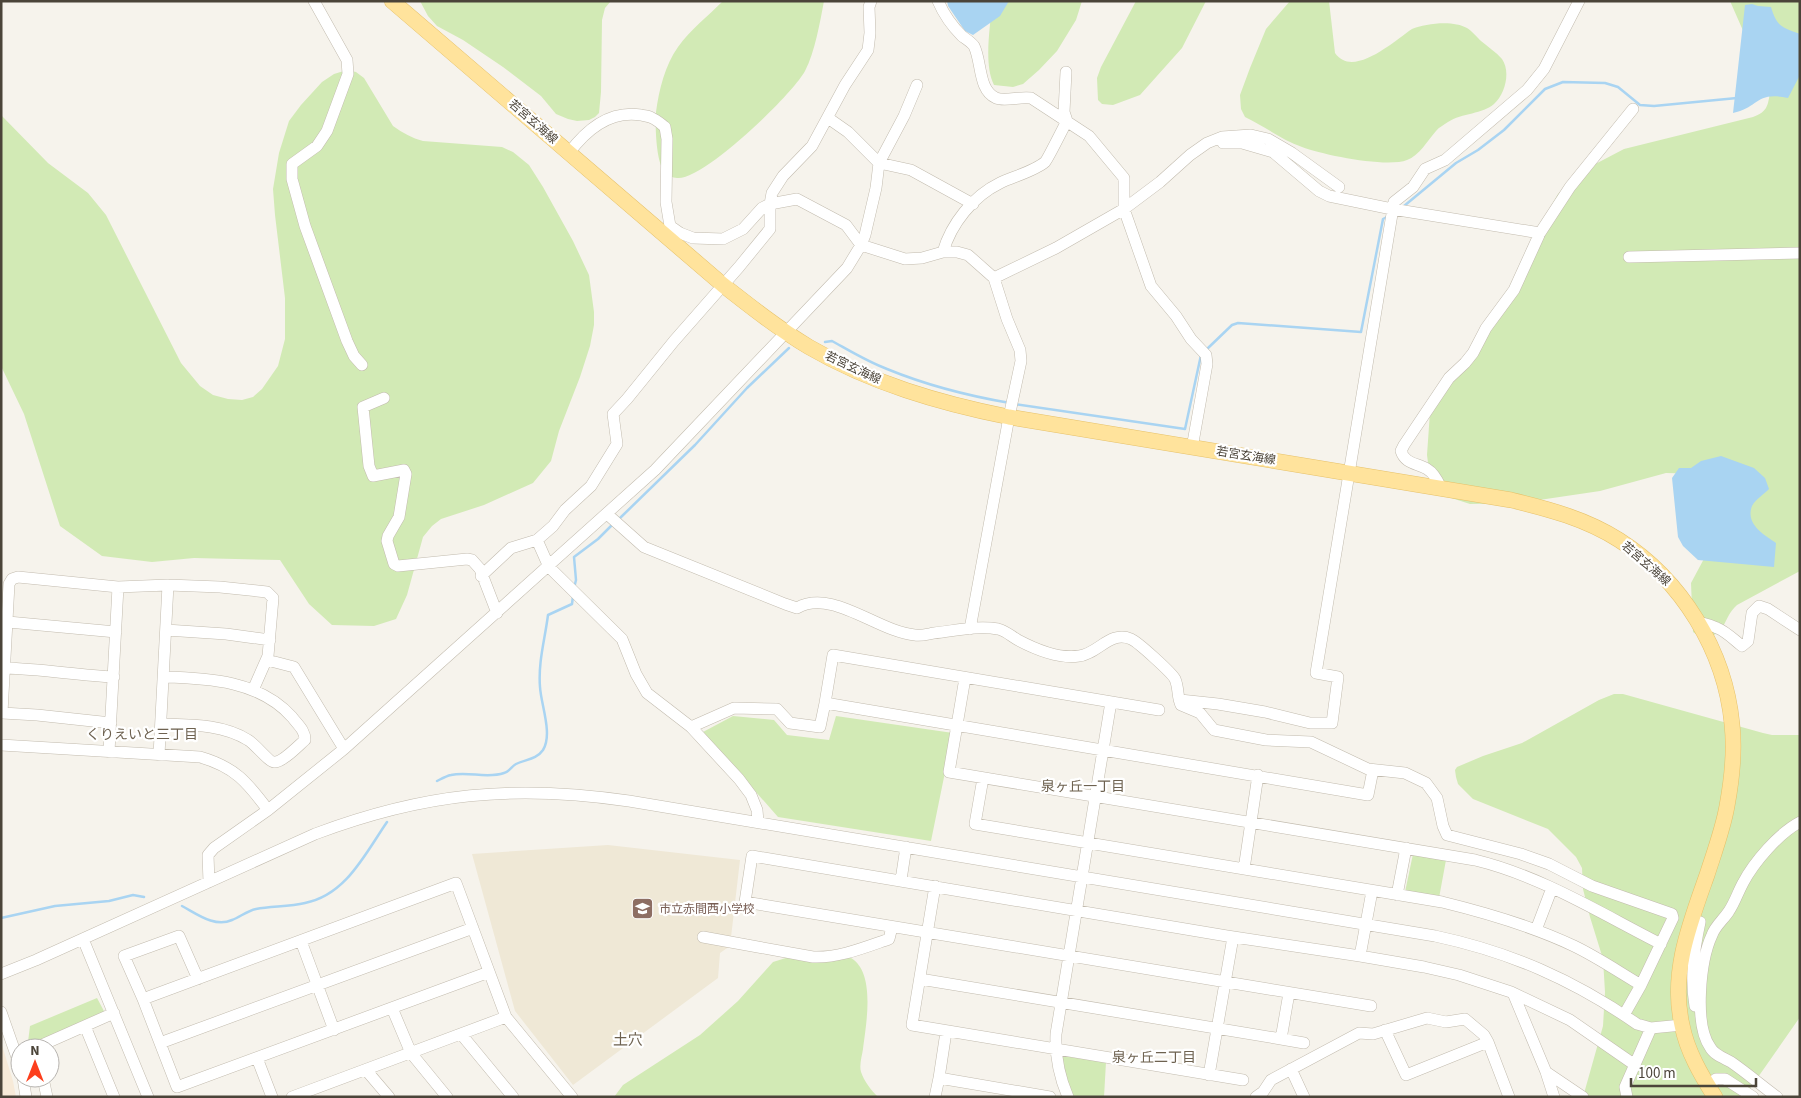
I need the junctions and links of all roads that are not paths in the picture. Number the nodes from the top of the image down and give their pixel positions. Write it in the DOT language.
graph roads {
  1 [pos="314,1"];
  2 [pos="392,1"];
  3 [pos="871,1"];
  4 [pos="938,1"];
  5 [pos="1579,1"];
  6 [pos="1066,72"];
  7 [pos="917,85"];
  8 [pos="1633,109"];
  9 [pos="828,118"];
  10 [pos="1066,121"];
  11 [pos="1207,144"];
  12 [pos="569,153"];
  13 [pos="879,162"];
  14 [pos="1339,187"];
  15 [pos="770,204"];
  16 [pos="972,204"];
  17 [pos="1124,209"];
  18 [pos="1392,209"];
  19 [pos="1540,232"];
  20 [pos="861,245"];
  21 [pos="943,252"];
  22 [pos="1800,253"];
  23 [pos="1629,258"];
  24 [pos="994,278"];
  25 [pos="723,285"];
  26 [pos="787,332"];
  27 [pos="362,365"];
  28 [pos="384,398"];
  29 [pos="1009,418"];
  30 [pos="1192,448"];
  31 [pos="1349,473"];
  32 [pos="1441,488"];
  33 [pos="607,514"];
  34 [pos="537,540"];
  35 [pos="549,567"];
  36 [pos="481,576"];
  37 [pos="168,585"];
  38 [pos="118,586"];
  39 [pos="497,613"];
  40 [pos="1697,621"];
  41 [pos="8,622"];
  42 [pos="970,629"];
  43 [pos="166,630"];
  44 [pos="1800,630"];
  45 [pos="116,632"];
  46 [pos="270,640"];
  47 [pos="267,660"];
  48 [pos="5,668"];
  49 [pos="114,677"];
  50 [pos="164,677"];
  51 [pos="965,678"];
  52 [pos="253,690"];
  53 [pos="1179,700"];
  54 [pos="1112,702"];
  55 [pos="825,703"];
  56 [pos="1159,710"];
  57 [pos="111,723"];
  58 [pos="161,724"];
  59 [pos="957,726"];
  60 [pos="691,727"];
  61 [pos="1,745"];
  62 [pos="344,749"];
  63 [pos="1104,750"];
  64 [pos="109,752"];
  65 [pos="159,755"];
  66 [pos="1374,770"];
  67 [pos="1258,775"];
  68 [pos="983,778"];
  69 [pos="1096,796"];
  70 [pos="268,810"];
  71 [pos="758,822"];
  72 [pos="1800,822"];
  73 [pos="1251,823"];
  74 [pos="1088,843"];
  75 [pos="906,847"];
  76 [pos="1406,848"];
  77 [pos="1244,869"];
  78 [pos="1083,876"];
  79 [pos="901,880"];
  80 [pos="209,882"];
  81 [pos="935,886"];
  82 [pos="1552,888"];
  83 [pos="1372,891"];
  84 [pos="1397,895"];
  85 [pos="1077,910"];
  86 [pos="1691,919"];
  87 [pos="1366,923"];
  88 [pos="892,926"];
  89 [pos="473,928"];
  90 [pos="1536,930"];
  91 [pos="928,933"];
  92 [pos="703,937"];
  93 [pos="1233,937"];
  94 [pos="83,939"];
  95 [pos="301,941"];
  96 [pos="1660,944"];
  97 [pos="1070,956"];
  98 [pos="1360,956"];
  99 [pos="489,972"];
  100 [pos="1,974"];
  101 [pos="198,979"];
  102 [pos="920,979"];
  103 [pos="1224,982"];
  104 [pos="317,985"];
  105 [pos="1641,985"];
  106 [pos="1289,993"];
  107 [pos="1513,993"];
  108 [pos="143,999"];
  109 [pos="1062,1003"];
  110 [pos="1372,1006"];
  111 [pos="392,1008"];
  112 [pos="1,1012"];
  113 [pos="114,1013"];
  114 [pos="1624,1015"];
  115 [pos="506,1017"];
  116 [pos="1682,1025"];
  117 [pos="85,1026"];
  118 [pos="1216,1028"];
  119 [pos="1651,1028"];
  120 [pos="334,1030"];
  121 [pos="1385,1030"];
  122 [pos="946,1032"];
  123 [pos="1702,1032"];
  124 [pos="461,1034"];
  125 [pos="10,1038"];
  126 [pos="57,1038"];
  127 [pos="1281,1039"];
  128 [pos="1488,1042"];
  129 [pos="160,1043"];
  130 [pos="1304,1043"];
  131 [pos="1055,1050"];
  132 [pos="411,1053"];
  133 [pos="257,1058"];
  134 [pos="1635,1065"];
  135 [pos="1291,1069"];
  136 [pos="366,1070"];
  137 [pos="1546,1072"];
  138 [pos="1209,1075"];
  139 [pos="938,1078"];
  140 [pos="1243,1080"];
  141 [pos="1711,1091"];
  142 [pos="321,1092"];
  143 [pos="114,1097"];
  144 [pos="148,1097"];
  145 [pos="272,1097"];
  146 [pos="292,1097"];
  147 [pos="389,1097"];
  148 [pos="447,1097"];
  149 [pos="513,1097"];
  150 [pos="572,1097"];
  151 [pos="935,1097"];
  152 [pos="1050,1097"];
  153 [pos="1068,1097"];
  154 [pos="1256,1097"];
  155 [pos="1304,1097"];
  156 [pos="1509,1097"];
  157 [pos="1554,1097"];
  158 [pos="1583,1097"];
  159 [pos="1627,1097"];
  160 [pos="1753,1097"];
  161 [pos="1777,1097"];
  1 -- 27 [label="street"];
  2 -- 12 [label="main road, 若宮玄海線"];
  3 -- 9 [label="street"];
  4 -- 10 [label="street"];
  5 -- 18 [label="street"];
  6 -- 10 [label="street"];
  7 -- 13 [label="street"];
  8 -- 19 [label="street"];
  9 -- 13 [label="street"];
  9 -- 15 [label="street"];
  10 -- 16 [label="street"];
  10 -- 17 [label="street"];
  11 -- 14 [label="street"];
  11 -- 17 [label="street"];
  11 -- 18 [label="street"];
  12 -- 15 [label="street"];
  12 -- 25 [label="main road, 若宮玄海線"];
  13 -- 16 [label="street"];
  13 -- 20 [label="street"];
  15 -- 20 [label="street"];
  15 -- 25 [label="street"];
  16 -- 21 [label="street"];
  17 -- 24 [label="street"];
  17 -- 30 [label="street"];
  18 -- 19 [label="street"];
  18 -- 31 [label="street"];
  19 -- 32 [label="street"];
  20 -- 21 [label="street"];
  20 -- 26 [label="street"];
  21 -- 24 [label="street"];
  22 -- 23 [label="street"];
  24 -- 29 [label="street"];
  25 -- 26 [label="main road, 若宮玄海線"];
  25 -- 34 [label="street"];
  26 -- 29 [label="main road, 若宮玄海線"];
  26 -- 33 [label="street"];
  28 -- 36 [label="street"];
  29 -- 30 [label="main road, 若宮玄海線"];
  29 -- 42 [label="street"];
  30 -- 31 [label="main road, 若宮玄海線"];
  31 -- 32 [label="main road, 若宮玄海線"];
  31 -- 53 [label="street"];
  32 -- 40 [label="main road, 若宮玄海線"];
  33 -- 35 [label="street"];
  33 -- 42 [label="street"];
  34 -- 35 [label="street"];
  34 -- 36 [label="street"];
  35 -- 39 [label="street"];
  35 -- 60 [label="street"];
  36 -- 39 [label="street"];
  37 -- 38 [label="street"];
  37 -- 43 [label="street"];
  37 -- 46 [label="street"];
  38 -- 41 [label="street"];
  38 -- 45 [label="street"];
  39 -- 62 [label="street"];
  40 -- 44 [label="street"];
  40 -- 86 [label="main road, 若宮玄海線"];
  41 -- 45 [label="street"];
  41 -- 48 [label="street"];
  42 -- 53 [label="street"];
  43 -- 46 [label="street"];
  43 -- 50 [label="street"];
  45 -- 49 [label="street"];
  46 -- 47 [label="street"];
  47 -- 52 [label="street"];
  47 -- 62 [label="street"];
  48 -- 49 [label="street"];
  48 -- 57 [label="street"];
  49 -- 57 [label="street"];
  50 -- 52 [label="street"];
  50 -- 58 [label="street"];
  51 -- 54 [label="street"];
  51 -- 55 [label="street"];
  51 -- 59 [label="street"];
  52 -- 58 [label="street"];
  53 -- 66 [label="street"];
  54 -- 56 [label="street"];
  54 -- 63 [label="street"];
  55 -- 59 [label="street"];
  55 -- 60 [label="street"];
  57 -- 64 [label="street"];
  58 -- 65 [label="street"];
  59 -- 63 [label="street"];
  59 -- 68 [label="street"];
  60 -- 71 [label="street"];
  61 -- 64 [label="street"];
  62 -- 70 [label="street"];
  63 -- 67 [label="street"];
  63 -- 69 [label="street"];
  64 -- 65 [label="street"];
  65 -- 70 [label="street"];
  66 -- 67 [label="street"];
  66 -- 96 [label="street"];
  67 -- 73 [label="street"];
  68 -- 69 [label="street"];
  68 -- 74 [label="street"];
  69 -- 73 [label="street"];
  69 -- 74 [label="street"];
  70 -- 80 [label="street"];
  71 -- 75 [label="street"];
  71 -- 80 [label="street"];
  72 -- 123 [label="street"];
  73 -- 76 [label="street"];
  73 -- 77 [label="street"];
  74 -- 77 [label="street"];
  74 -- 78 [label="street"];
  75 -- 78 [label="street"];
  75 -- 79 [label="street"];
  76 -- 82 [label="street"];
  76 -- 84 [label="street"];
  77 -- 83 [label="street"];
  78 -- 85 [label="street"];
  78 -- 87 [label="street"];
  79 -- 81 [label="street"];
  79 -- 88 [label="street"];
  80 -- 94 [label="street"];
  81 -- 85 [label="street"];
  81 -- 91 [label="street"];
  82 -- 90 [label="street"];
  82 -- 96 [label="street"];
  83 -- 84 [label="street"];
  83 -- 87 [label="street"];
  84 -- 90 [label="street"];
  85 -- 93 [label="street"];
  85 -- 97 [label="street"];
  86 -- 116 [label="main road, 若宮玄海線"];
  86 -- 123 [label="street"];
  87 -- 98 [label="street"];
  87 -- 114 [label="street"];
  88 -- 91 [label="street"];
  88 -- 92 [label="street"];
  89 -- 95 [label="street"];
  89 -- 99 [label="street"];
  89 -- 104 [label="street"];
  90 -- 105 [label="street"];
  91 -- 97 [label="street"];
  91 -- 102 [label="street"];
  93 -- 98 [label="street"];
  93 -- 103 [label="street"];
  94 -- 100 [label="street"];
  94 -- 113 [label="street"];
  95 -- 101 [label="street"];
  95 -- 104 [label="street"];
  96 -- 105 [label="street"];
  97 -- 103 [label="street"];
  97 -- 109 [label="street"];
  98 -- 107 [label="street"];
  99 -- 111 [label="street"];
  99 -- 115 [label="street"];
  101 -- 108 [label="street"];
  101 -- 108 [label="street"];
  102 -- 109 [label="street"];
  102 -- 122 [label="street"];
  103 -- 106 [label="street"];
  103 -- 118 [label="street"];
  104 -- 120 [label="street"];
  104 -- 129 [label="street"];
  105 -- 114 [label="street"];
  106 -- 110 [label="street"];
  106 -- 127 [label="street"];
  107 -- 134 [label="street"];
  107 -- 137 [label="street"];
  108 -- 129 [label="street"];
  109 -- 118 [label="street"];
  109 -- 131 [label="street"];
  111 -- 120 [label="street"];
  111 -- 132 [label="street"];
  112 -- 125 [label="street"];
  113 -- 117 [label="street"];
  113 -- 144 [label="street"];
  114 -- 119 [label="street"];
  115 -- 124 [label="street"];
  115 -- 150 [label="street"];
  116 -- 119 [label="street"];
  116 -- 141 [label="main road, 若宮玄海線"];
  117 -- 126 [label="street"];
  117 -- 143 [label="street"];
  118 -- 127 [label="street"];
  118 -- 138 [label="street"];
  119 -- 134 [label="street"];
  120 -- 133 [label="street"];
  121 -- 128 [label="street"];
  121 -- 128 [label="street"];
  121 -- 135 [label="street"];
  122 -- 131 [label="street"];
  122 -- 139 [label="street"];
  123 -- 161 [label="street"];
  124 -- 132 [label="street"];
  124 -- 149 [label="street"];
  127 -- 130 [label="street"];
  128 -- 156 [label="street"];
  129 -- 133 [label="street"];
  131 -- 138 [label="street"];
  131 -- 153 [label="street"];
  132 -- 136 [label="street"];
  132 -- 148 [label="street"];
  133 -- 145 [label="street"];
  134 -- 159 [label="street"];
  135 -- 154 [label="street"];
  135 -- 155 [label="street"];
  136 -- 142 [label="street"];
  136 -- 147 [label="street"];
  137 -- 157 [label="street"];
  137 -- 158 [label="street"];
  138 -- 140 [label="street"];
  139 -- 151 [label="street"];
  139 -- 152 [label="street"];
  141 -- 160 [label="street"];
  142 -- 146 [label="street"];
}
